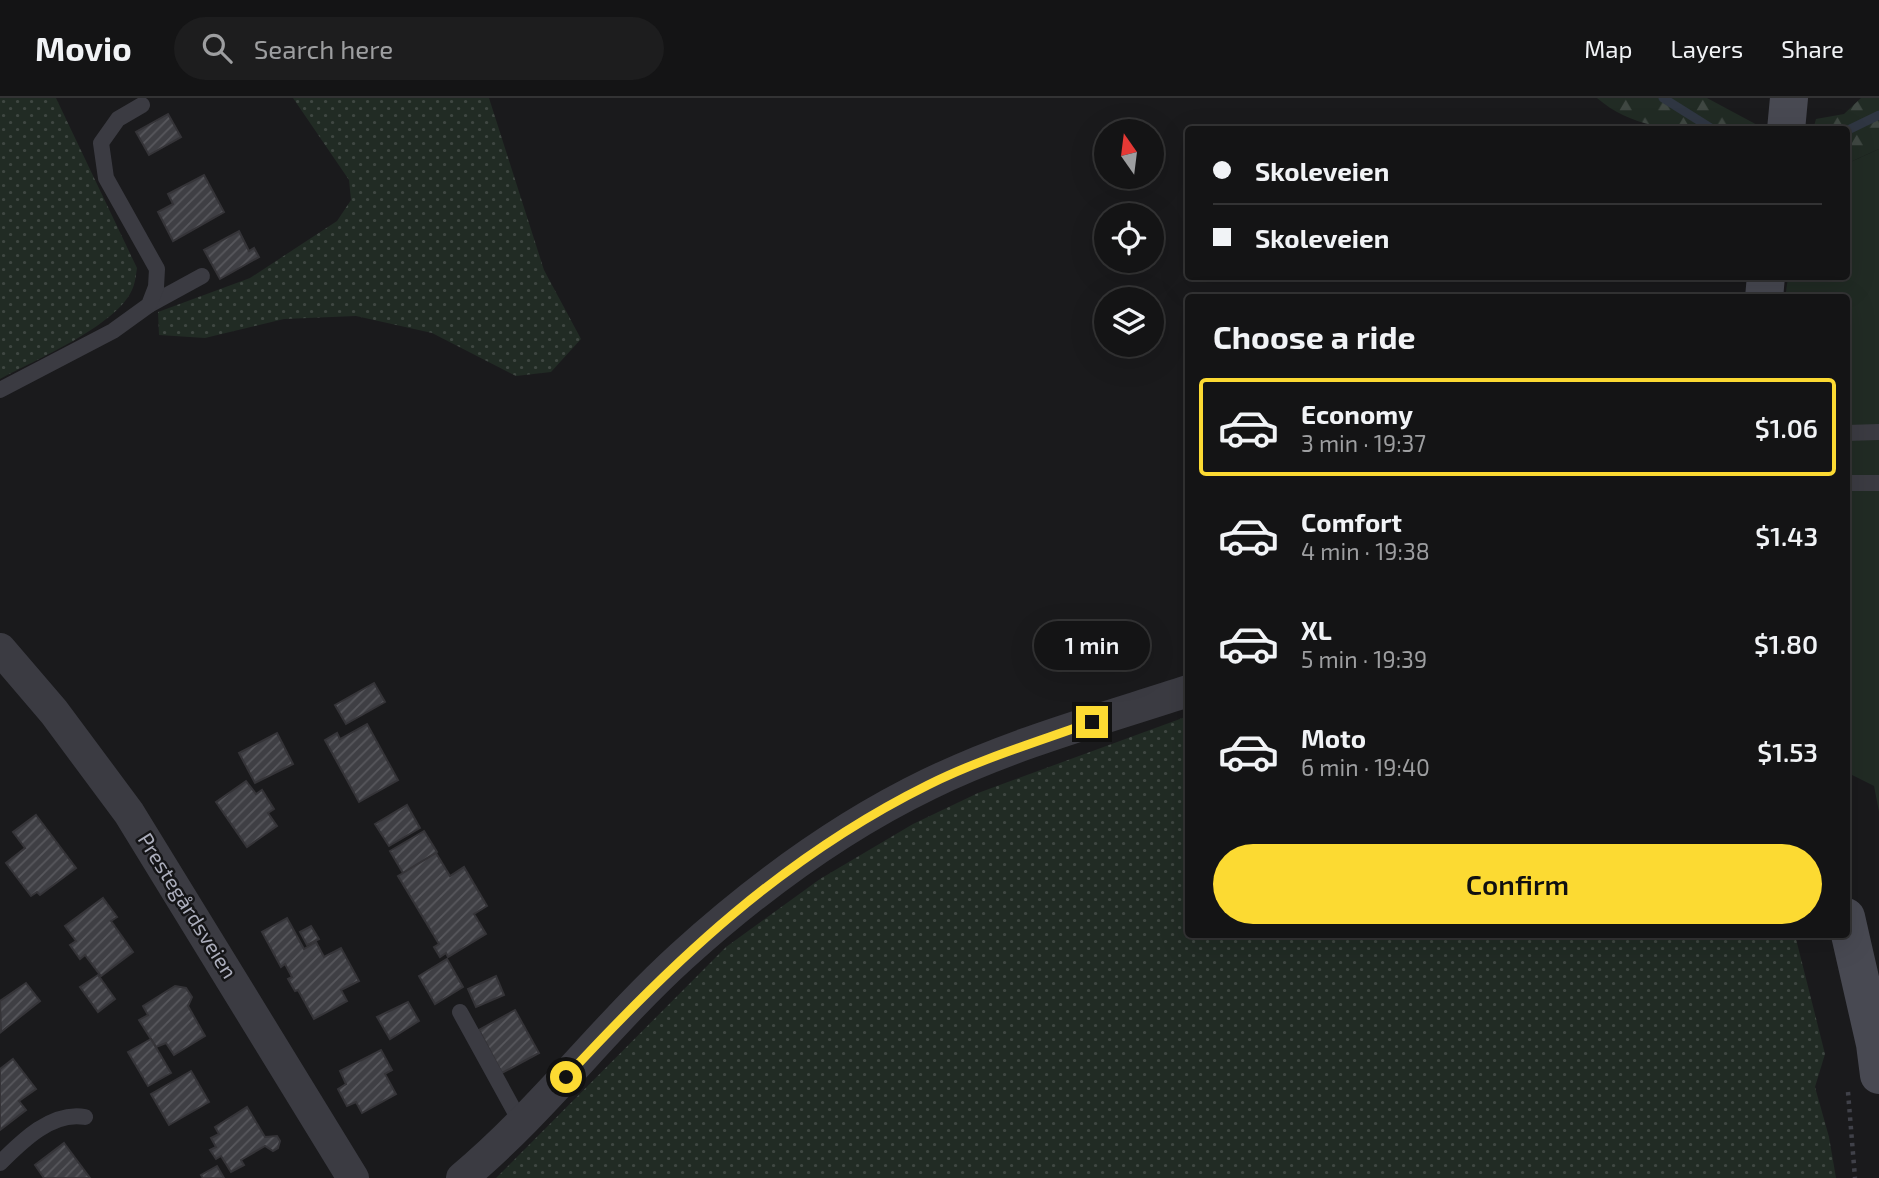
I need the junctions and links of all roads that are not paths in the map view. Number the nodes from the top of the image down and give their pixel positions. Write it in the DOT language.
graph roads {
  1 [pos="1789,98"];
  2 [pos="142,105"];
  3 [pos="1786,126"];
  4 [pos="202,276"];
  5 [pos="149,305"];
  6 [pos="0,390"];
  7 [pos="1879,432"];
  8 [pos="1850,433"];
  9 [pos="1850,483"];
  10 [pos="1879,483"];
  11 [pos="0,649"];
  12 [pos="1185,692"];
  13 [pos="1850,935"];
  14 [pos="460,1012"];
  15 [pos="1879,1075"];
  16 [pos="85,1117"];
  17 [pos="521,1123"];
  18 [pos="0,1163"];
  19 [pos="353,1178"];
  20 [pos="462,1178"];
  1 -- 3 [label="main road"];
  2 -- 5 [label="lane"];
  4 -- 5 [label="lane"];
  5 -- 6 [label="lane"];
  7 -- 8 [label="lane"];
  9 -- 10 [label="lane"];
  11 -- 19 [label="street, Prestegårdsveien"];
  12 -- 17 [label="street"];
  13 -- 15 [label="main road"];
  14 -- 17 [label="lane"];
  16 -- 18 [label="lane"];
  17 -- 20 [label="street"];
}
